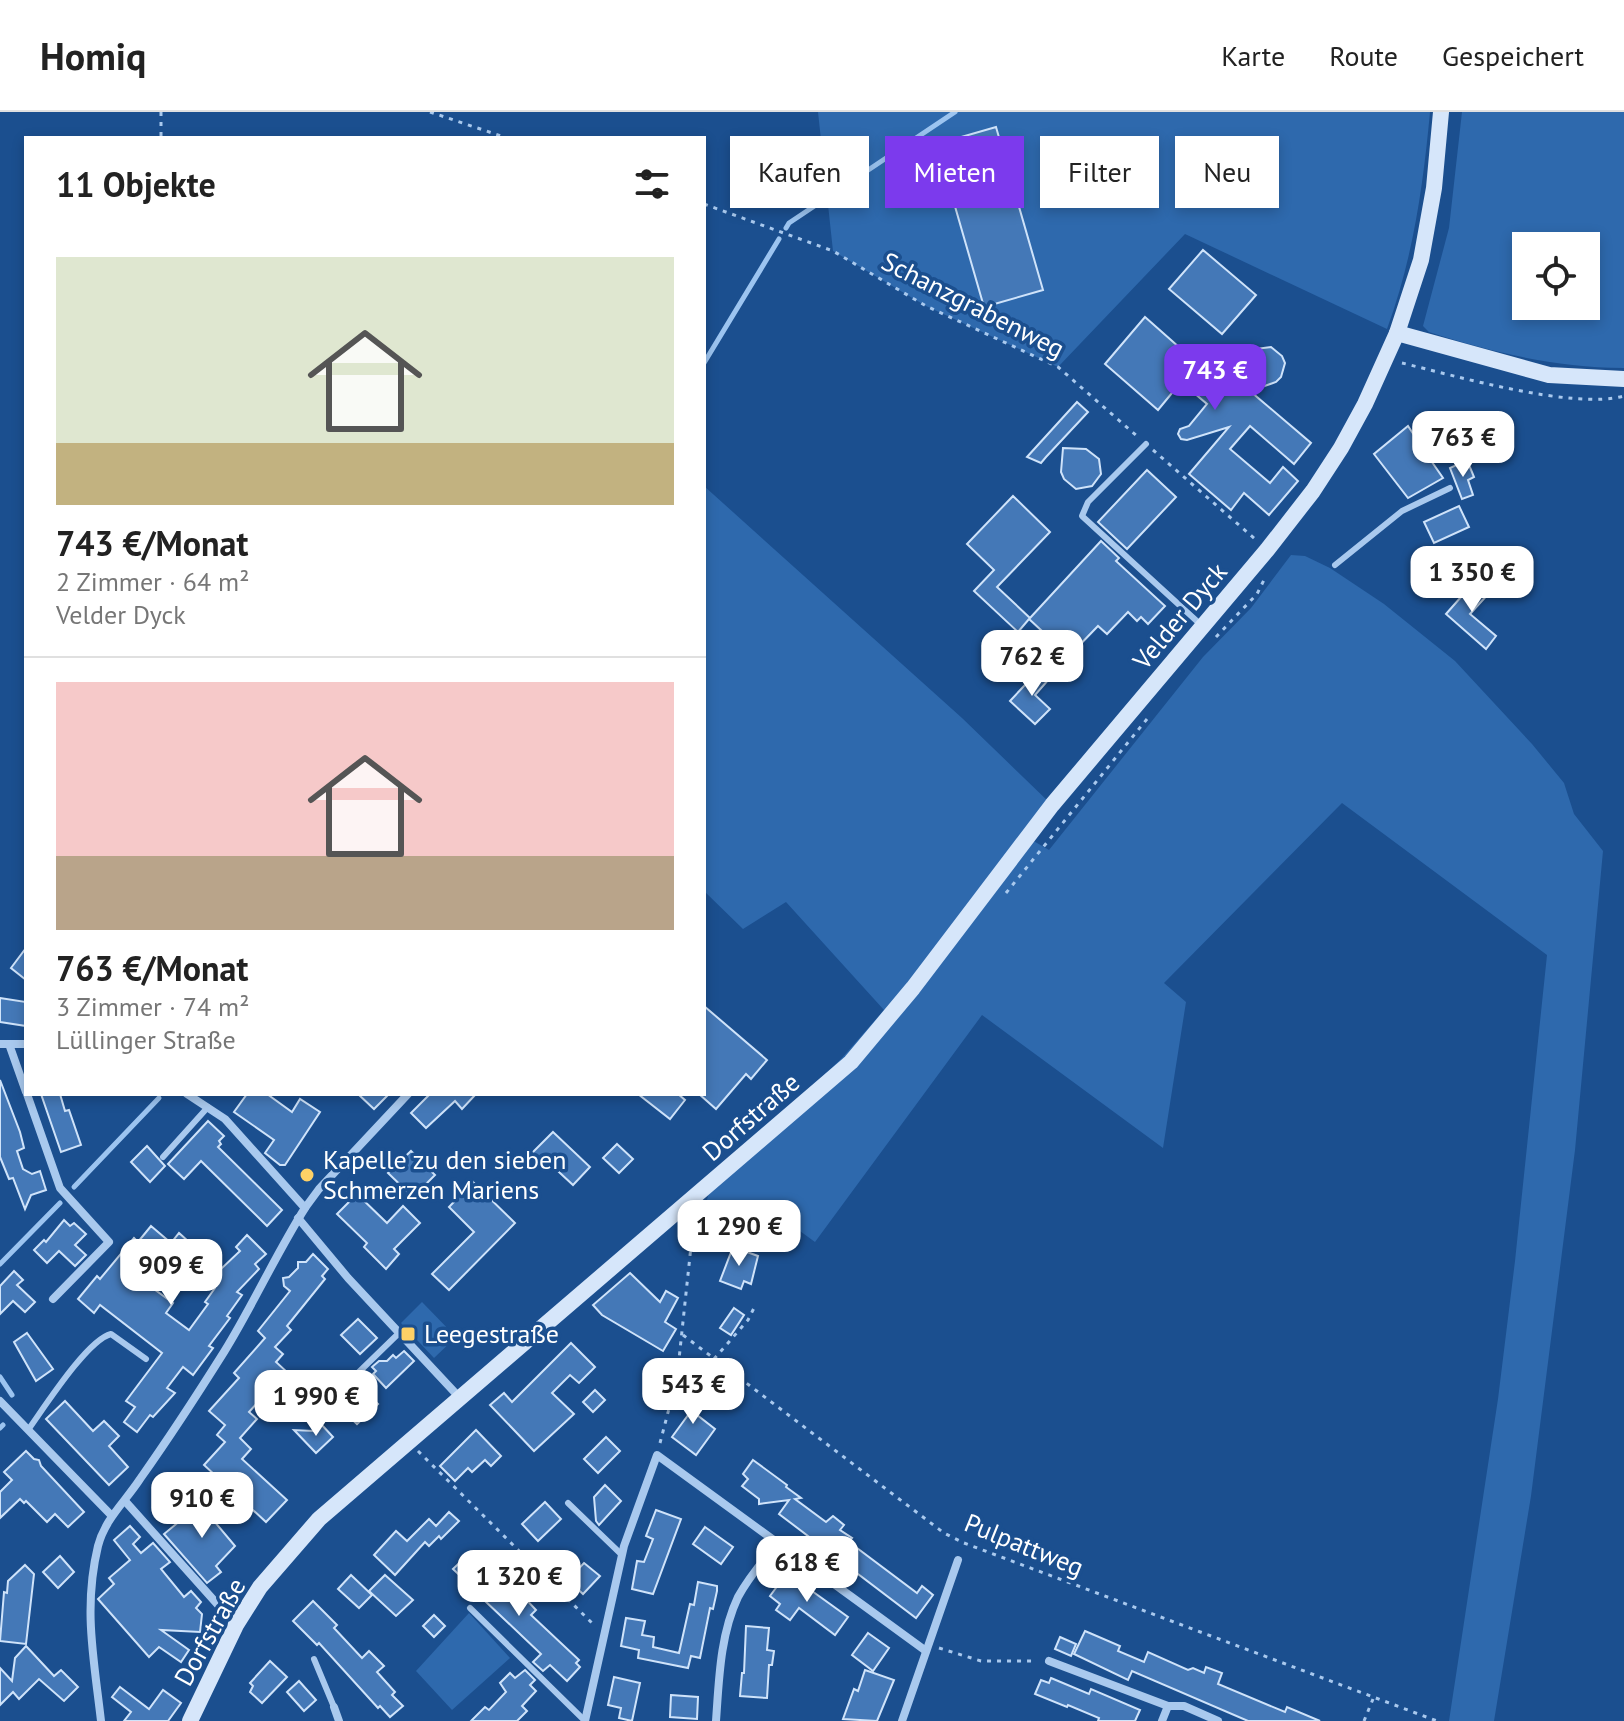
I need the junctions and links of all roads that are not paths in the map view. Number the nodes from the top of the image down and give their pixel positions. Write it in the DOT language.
graph roads {
  1 [pos="1441,112"];
  2 [pos="1397,333"];
  3 [pos="1624,379"];
  4 [pos="1146,444"];
  5 [pos="1450,488"];
  6 [pos="1335,565"];
  7 [pos="1203,626"];
  8 [pos="4,1044"];
  9 [pos="851,1062"];
  10 [pos="24,1089"];
  11 [pos="27,1096"];
  12 [pos="190,1096"];
  13 [pos="406,1096"];
  14 [pos="208,1107"];
  15 [pos="163,1157"];
  16 [pos="305,1208"];
  17 [pos="298,1218"];
  18 [pos="53,1299"];
  19 [pos="399,1333"];
  20 [pos="146,1359"];
  21 [pos="460,1398"];
  22 [pos="0,1401"];
  23 [pos="324,1406"];
  24 [pos="28,1430"];
  25 [pos="125,1501"];
  26 [pos="568,1503"];
  27 [pos="111,1515"];
  28 [pos="779,1542"];
  29 [pos="622,1555"];
  30 [pos="958,1560"];
  31 [pos="470,1608"];
  32 [pos="236,1625"];
  33 [pos="926,1651"];
  34 [pos="314,1659"];
  35 [pos="1049,1661"];
  36 [pos="1168,1706"];
  37 [pos="334,1707"];
  38 [pos="101,1721"];
  39 [pos="190,1721"];
  40 [pos="339,1721"];
  41 [pos="585,1721"];
  42 [pos="716,1721"];
  43 [pos="902,1721"];
  44 [pos="1162,1721"];
  45 [pos="1218,1721"];
  1 -- 2 [label="main road, Velder Dyck"];
  2 -- 3 [label="main road"];
  2 -- 7 [label="main road, Velder Dyck"];
  4 -- 7 [label="lane"];
  5 -- 6 [label="lane"];
  7 -- 9 [label="main road, Velder Dyck"];
  8 -- 10 [label="street"];
  9 -- 21 [label="main road, Dorfstraße"];
  11 -- 18 [label="street"];
  12 -- 14 [label="street"];
  13 -- 16 [label="street"];
  14 -- 15 [label="lane"];
  14 -- 16 [label="street"];
  16 -- 17 [label="street"];
  17 -- 19 [label="street"];
  17 -- 25 [label="street"];
  19 -- 21 [label="street"];
  19 -- 23 [label="lane"];
  20 -- 24 [label="lane"];
  21 -- 32 [label="main road, Dorfstraße"];
  22 -- 24 [label="street"];
  24 -- 27 [label="street"];
  25 -- 27 [label="street"];
  25 -- 32 [label="street"];
  26 -- 29 [label="lane"];
  27 -- 38 [label="street"];
  28 -- 29 [label="street"];
  28 -- 33 [label="street"];
  28 -- 42 [label="street"];
  29 -- 41 [label="street"];
  30 -- 33 [label="street"];
  31 -- 41 [label="lane"];
  32 -- 39 [label="main road, Dorfstraße"];
  33 -- 43 [label="street"];
  34 -- 37 [label="lane"];
  35 -- 36 [label="street"];
  36 -- 44 [label="street"];
  36 -- 45 [label="street"];
  37 -- 40 [label="street"];
}
